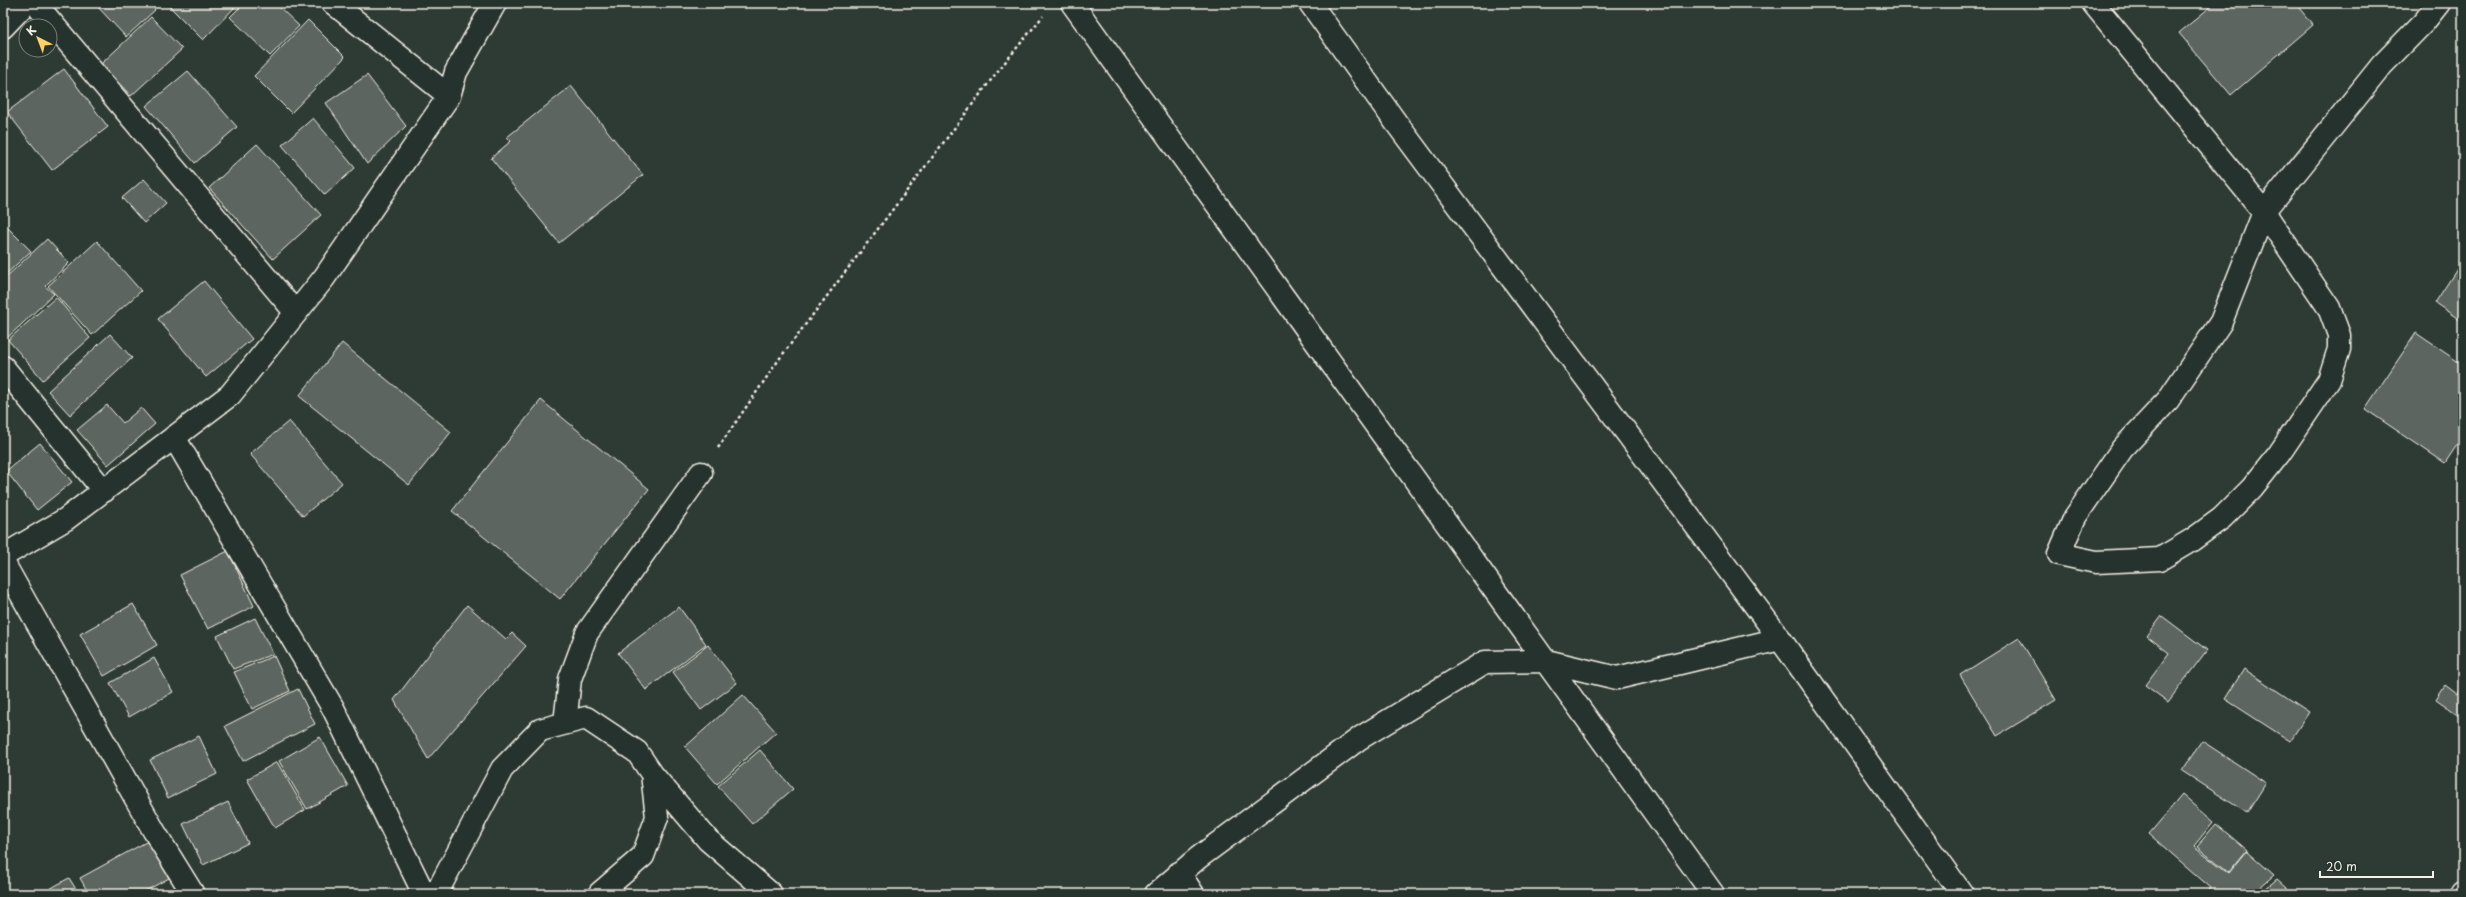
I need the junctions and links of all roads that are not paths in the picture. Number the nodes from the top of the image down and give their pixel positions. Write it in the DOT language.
graph roads {
  1 [pos="26,3"];
  2 [pos="35,3"];
  3 [pos="332,3"];
  4 [pos="496,3"];
  5 [pos="1072,3"];
  6 [pos="1310,3"];
  7 [pos="2093,3"];
  8 [pos="2439,3"];
  9 [pos="3,27"];
  10 [pos="449,96"];
  11 [pos="2264,212"];
  12 [pos="296,313"];
  13 [pos="3,367"];
  14 [pos="174,437"];
  15 [pos="701,473"];
  16 [pos="104,491"];
  17 [pos="3,556"];
  18 [pos="3,562"];
  19 [pos="1780,639"];
  20 [pos="1546,661"];
  21 [pos="564,723"];
  22 [pos="652,774"];
  23 [pos="1179,873"];
  24 [pos="193,894"];
  25 [pos="424,894"];
  26 [pos="436,894"];
  27 [pos="601,894"];
  28 [pos="771,894"];
  29 [pos="1156,894"];
  30 [pos="1193,894"];
  31 [pos="1713,894"];
  32 [pos="1962,894"];
  1 -- 9 [label="street"];
  2 -- 12 [label="street"];
  3 -- 10 [label="street"];
  4 -- 10 [label="street"];
  5 -- 20 [label="street"];
  6 -- 19 [label="street"];
  7 -- 11 [label="street"];
  8 -- 11 [label="street"];
  10 -- 12 [label="street"];
  11 -- 11 [label="street"];
  12 -- 14 [label="street"];
  13 -- 16 [label="street"];
  14 -- 16 [label="street"];
  14 -- 25 [label="street"];
  15 -- 21 [label="street"];
  16 -- 17 [label="street"];
  18 -- 24 [label="street"];
  19 -- 20 [label="street"];
  19 -- 32 [label="street"];
  20 -- 23 [label="street"];
  20 -- 31 [label="street"];
  21 -- 22 [label="street"];
  21 -- 26 [label="street"];
  22 -- 27 [label="street"];
  22 -- 28 [label="street"];
  23 -- 29 [label="street"];
  23 -- 30 [label="street"];
}
